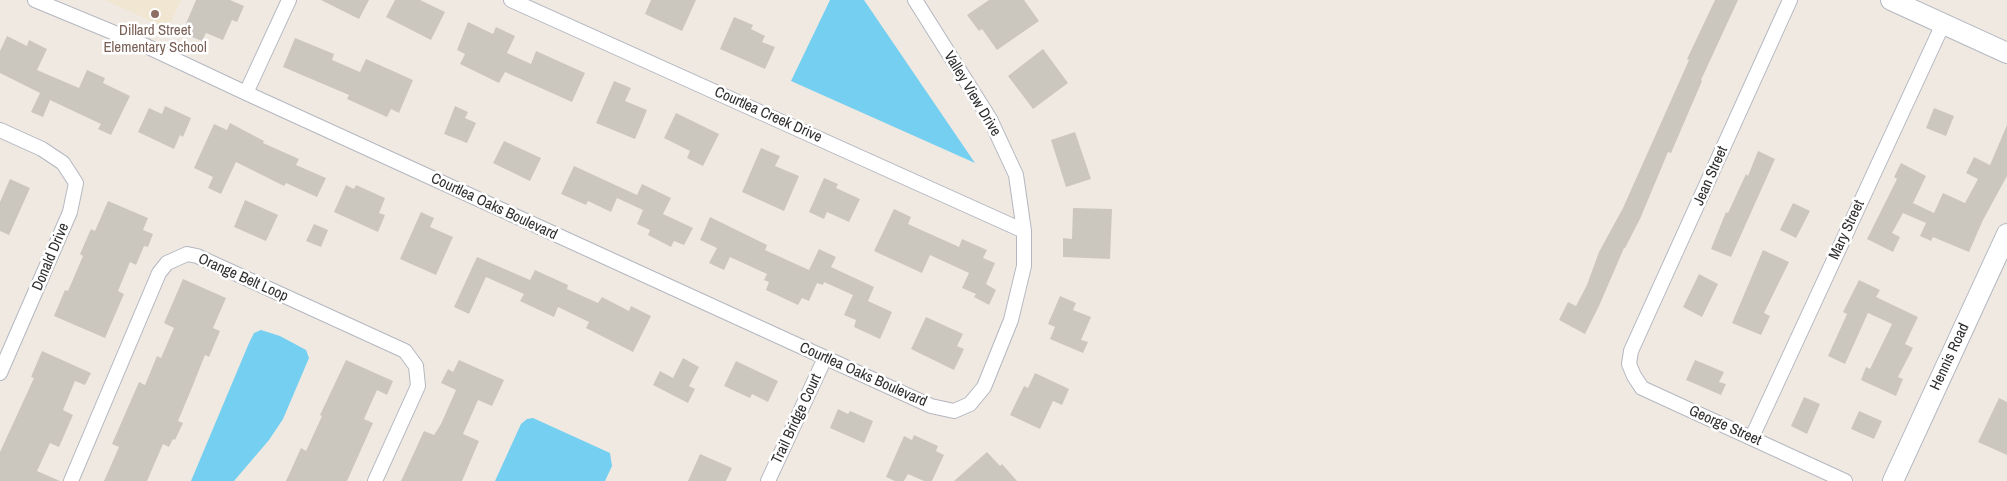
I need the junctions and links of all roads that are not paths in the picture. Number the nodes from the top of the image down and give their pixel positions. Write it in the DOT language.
graph roads {
  1 [pos="35,0"];
  2 [pos="289,0"];
  3 [pos="511,0"];
  4 [pos="915,0"];
  5 [pos="1790,0"];
  6 [pos="1891,0"];
  7 [pos="1943,24"];
  8 [pos="2007,53"];
  9 [pos="246,93"];
  10 [pos="0,130"];
  11 [pos="1024,231"];
  12 [pos="2007,234"];
  13 [pos="1631,351"];
  14 [pos="825,358"];
  15 [pos="0,374"];
  16 [pos="954,411"];
  17 [pos="1752,437"];
  18 [pos="71,481"];
  19 [pos="375,481"];
  20 [pos="768,481"];
  21 [pos="1845,481"];
  22 [pos="1893,481"];
  1 -- 9 [label="street, Courtlea Oaks Boulevard"];
  2 -- 9 [label="street"];
  3 -- 11 [label="street, Courtlea Creek Drive"];
  4 -- 11 [label="street, Valley View Drive"];
  5 -- 13 [label="street, Jean Street"];
  6 -- 7 [label="street"];
  7 -- 8 [label="street"];
  7 -- 17 [label="street, Mary Street"];
  9 -- 14 [label="street, Courtlea Oaks Boulevard"];
  10 -- 15 [label="street, Donald Drive"];
  11 -- 16 [label="street, Valley View Drive"];
  12 -- 22 [label="street, Hennis Road"];
  13 -- 17 [label="street, George Street"];
  14 -- 16 [label="street, Courtlea Oaks Boulevard"];
  14 -- 20 [label="street, Trail Bridge Court"];
  17 -- 21 [label="street, George Street"];
  18 -- 19 [label="street, Orange Belt Loop"];
}
